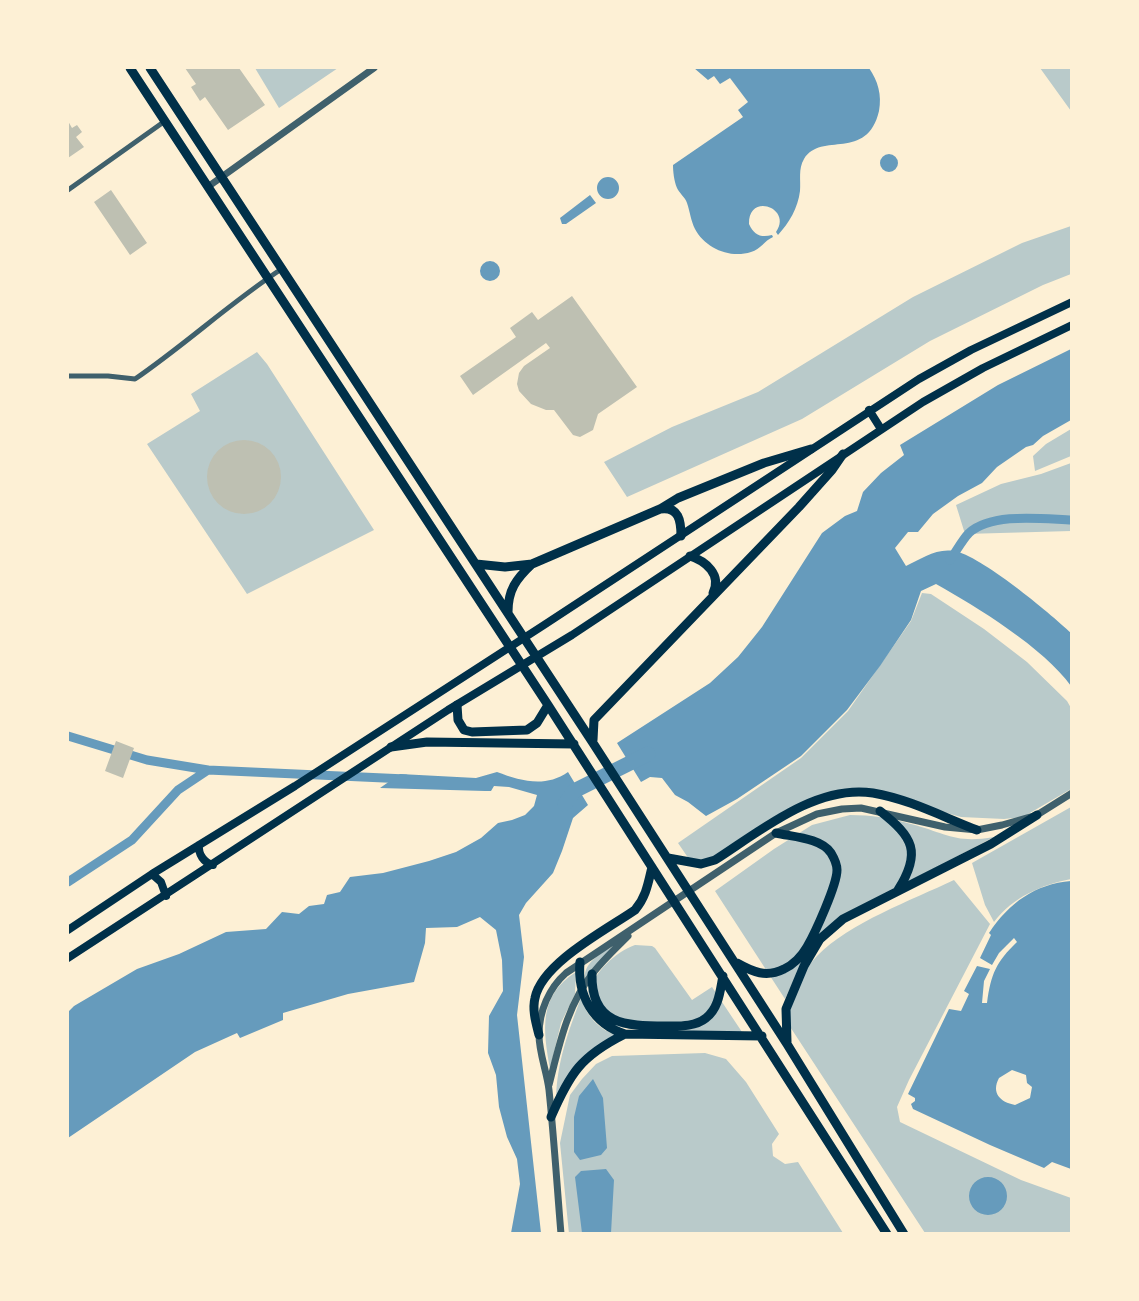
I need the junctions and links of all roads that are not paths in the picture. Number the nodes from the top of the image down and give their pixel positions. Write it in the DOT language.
graph roads {
  1 [pos="130,68"];
  2 [pos="150,68"];
  3 [pos="374,68"];
  4 [pos="165,121"];
  5 [pos="223,177"];
  6 [pos="209,186"];
  7 [pos="68,190"];
  8 [pos="283,268"];
  9 [pos="268,278"];
  10 [pos="1071,302"];
  11 [pos="1071,325"];
  12 [pos="68,376"];
  13 [pos="869,410"];
  14 [pos="881,429"];
  15 [pos="811,449"];
  16 [pos="843,454"];
  17 [pos="660,509"];
  18 [pos="681,536"];
  19 [pos="690,556"];
  20 [pos="476,564"];
  21 [pos="532,564"];
  22 [pos="712,596"];
  23 [pos="508,612"];
  24 [pos="457,705"];
  25 [pos="548,705"];
  26 [pos="574,714"];
  27 [pos="594,720"];
  28 [pos="593,742"];
  29 [pos="391,747"];
  30 [pos="576,748"];
  31 [pos="1071,793"];
  32 [pos="880,811"];
  33 [pos="1037,815"];
  34 [pos="977,830"];
  35 [pos="776,833"];
  36 [pos="198,845"];
  37 [pos="668,858"];
  38 [pos="213,865"];
  39 [pos="652,867"];
  40 [pos="152,874"];
  41 [pos="898,890"];
  42 [pos="166,896"];
  43 [pos="637,927"];
  44 [pos="68,930"];
  45 [pos="68,958"];
  46 [pos="734,961"];
  47 [pos="580,962"];
  48 [pos="592,974"];
  49 [pos="723,976"];
  50 [pos="581,990"];
  51 [pos="625,1034"];
  52 [pos="539,1035"];
  53 [pos="762,1036"];
  54 [pos="787,1044"];
  55 [pos="549,1087"];
  56 [pos="551,1117"];
  57 [pos="561,1233"];
  58 [pos="887,1233"];
  59 [pos="904,1233"];
  1 -- 4 [label="highway"];
  2 -- 5 [label="highway"];
  3 -- 5 [label="street"];
  4 -- 6 [label="highway"];
  4 -- 7 [label="street"];
  5 -- 6 [label="street"];
  5 -- 8 [label="highway"];
  6 -- 9 [label="highway"];
  8 -- 9 [label="street"];
  8 -- 20 [label="highway"];
  9 -- 12 [label="street"];
  9 -- 25 [label="highway"];
  10 -- 13 [label="main road"];
  11 -- 14 [label="main road"];
  13 -- 14 [label="main road"];
  13 -- 15 [label="main road"];
  14 -- 16 [label="main road"];
  15 -- 17 [label="highway"];
  15 -- 18 [label="main road"];
  16 -- 19 [label="main road"];
  16 -- 22 [label="highway"];
  17 -- 18 [label="highway"];
  17 -- 21 [label="highway"];
  18 -- 36 [label="main road"];
  19 -- 22 [label="highway"];
  19 -- 24 [label="main road"];
  20 -- 21 [label="highway"];
  20 -- 23 [label="highway"];
  21 -- 23 [label="highway"];
  22 -- 27 [label="highway"];
  23 -- 26 [label="highway"];
  24 -- 25 [label="highway"];
  24 -- 29 [label="main road"];
  25 -- 30 [label="highway"];
  26 -- 27 [label="highway"];
  26 -- 28 [label="highway"];
  27 -- 28 [label="highway"];
  28 -- 37 [label="highway"];
  29 -- 30 [label="highway"];
  29 -- 38 [label="main road"];
  30 -- 39 [label="highway"];
  31 -- 33 [label="street"];
  32 -- 34 [label="street"];
  32 -- 35 [label="street"];
  32 -- 41 [label="highway"];
  33 -- 34 [label="street"];
  33 -- 41 [label="highway"];
  34 -- 37 [label="highway"];
  35 -- 43 [label="street"];
  35 -- 46 [label="highway"];
  36 -- 38 [label="main road"];
  36 -- 40 [label="main road"];
  37 -- 46 [label="highway"];
  38 -- 42 [label="main road"];
  39 -- 49 [label="highway"];
  39 -- 52 [label="highway"];
  40 -- 42 [label="main road"];
  40 -- 44 [label="main road"];
  41 -- 54 [label="highway"];
  42 -- 45 [label="main road"];
  43 -- 47 [label="street"];
  43 -- 48 [label="street"];
  46 -- 54 [label="highway"];
  47 -- 50 [label="highway"];
  47 -- 52 [label="street"];
  48 -- 49 [label="highway"];
  48 -- 50 [label="street"];
  49 -- 53 [label="highway"];
  50 -- 51 [label="highway"];
  50 -- 55 [label="street"];
  51 -- 53 [label="highway"];
  51 -- 56 [label="highway"];
  52 -- 55 [label="street"];
  53 -- 58 [label="highway"];
  54 -- 59 [label="highway"];
  55 -- 56 [label="street"];
  56 -- 57 [label="street"];
}
